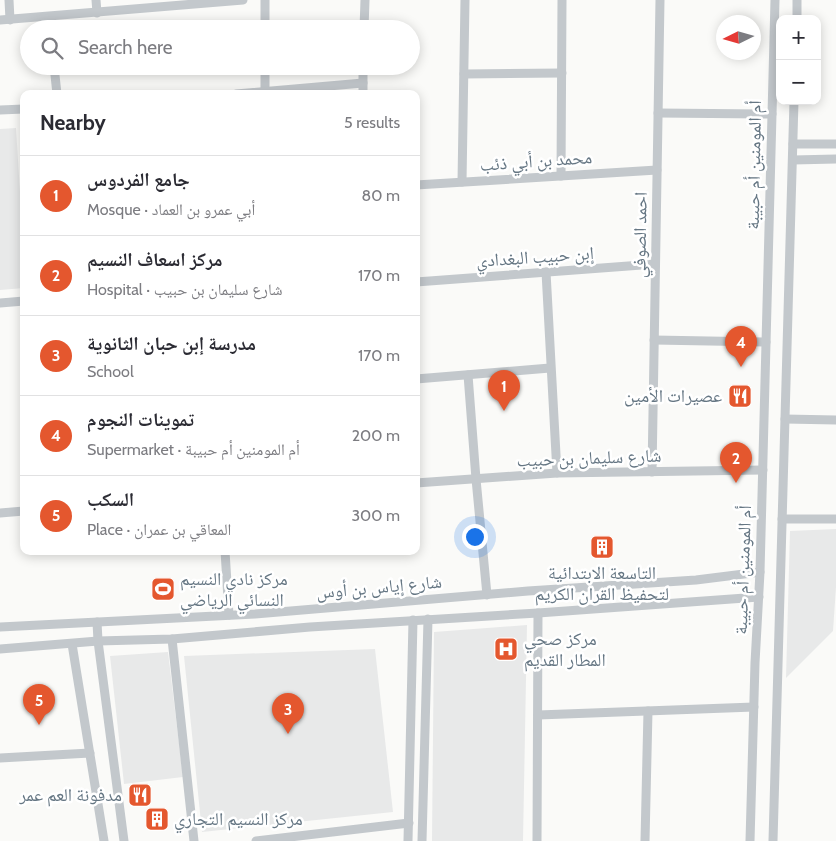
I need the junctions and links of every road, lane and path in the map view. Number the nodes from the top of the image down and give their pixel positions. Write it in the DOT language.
graph roads {
  1 [pos="9,0"];
  2 [pos="96,0"];
  3 [pos="243,0"];
  4 [pos="265,0"];
  5 [pos="365,0"];
  6 [pos="465,0"];
  7 [pos="562,0"];
  8 [pos="660,0"];
  9 [pos="775,0"];
  10 [pos="798,0"];
  11 [pos="97,13"];
  12 [pos="797,15"];
  13 [pos="51,16"];
  14 [pos="0,20"];
  15 [pos="10,20"];
  16 [pos="51,20"];
  17 [pos="265,20"];
  18 [pos="364,20"];
  19 [pos="562,73"];
  20 [pos="464,74"];
  21 [pos="55,75"];
  22 [pos="265,75"];
  23 [pos="363,75"];
  24 [pos="363,83"];
  25 [pos="56,90"];
  26 [pos="265,90"];
  27 [pos="277,90"];
  28 [pos="363,90"];
  29 [pos="794,105"];
  30 [pos="20,109"];
  31 [pos="0,110"];
  32 [pos="658,113"];
  33 [pos="772,114"];
  34 [pos="793,144"];
  35 [pos="836,144"];
  36 [pos="793,160"];
  37 [pos="836,160"];
  38 [pos="657,170"];
  39 [pos="561,176"];
  40 [pos="462,182"];
  41 [pos="420,185"];
  42 [pos="655,264"];
  43 [pos="546,272"];
  44 [pos="420,282"];
  45 [pos="20,301"];
  46 [pos="0,303"];
  47 [pos="654,340"];
  48 [pos="766,342"];
  49 [pos="550,368"];
  50 [pos="468,375"];
  51 [pos="420,379"];
  52 [pos="785,418"];
  53 [pos="836,420"];
  54 [pos="763,470"];
  55 [pos="557,472"];
  56 [pos="652,472"];
  57 [pos="476,479"];
  58 [pos="420,483"];
  59 [pos="20,511"];
  60 [pos="0,513"];
  61 [pos="782,519"];
  62 [pos="836,519"];
  63 [pos="225,555"];
  64 [pos="760,572"];
  65 [pos="487,595"];
  66 [pos="759,597"];
  67 [pos="538,613"];
  68 [pos="229,615"];
  69 [pos="428,619"];
  70 [pos="413,620"];
  71 [pos="97,622"];
  72 [pos="0,627"];
  73 [pos="172,639"];
  74 [pos="98,642"];
  75 [pos="72,644"];
  76 [pos="0,649"];
  77 [pos="754,707"];
  78 [pos="648,711"];
  79 [pos="538,715"];
  80 [pos="90,752"];
  81 [pos="0,758"];
  82 [pos="409,823"];
  83 [pos="298,838"];
  84 [pos="104,841"];
  85 [pos="124,841"];
  86 [pos="194,841"];
  87 [pos="256,841"];
  88 [pos="408,841"];
  89 [pos="422,841"];
  90 [pos="537,841"];
  91 [pos="645,841"];
  92 [pos="750,841"];
  93 [pos="773,841"];
  1 -- 15 [label="street"];
  2 -- 11 [label="street"];
  3 -- 11 [label="street"];
  4 -- 17 [label="street"];
  5 -- 18 [label="street"];
  6 -- 20 [label="street"];
  7 -- 19 [label="street"];
  8 -- 32 [label="street, احمد الصوفي"];
  9 -- 33 [label="street, أم المومنين أم حبيبة"];
  10 -- 12 [label="street"];
  11 -- 13 [label="street"];
  13 -- 15 [label="street"];
  13 -- 16 [label="street"];
  14 -- 15 [label="street"];
  19 -- 20 [label="street"];
  19 -- 39 [label="street"];
  20 -- 40 [label="street"];
  21 -- 25 [label="street"];
  22 -- 26 [label="street"];
  23 -- 24 [label="street"];
  24 -- 27 [label="street"];
  24 -- 28 [label="street"];
  29 -- 34 [label="street, أم المومنين أم حبيبة"];
  30 -- 31 [label="street"];
  32 -- 33 [label="street"];
  32 -- 38 [label="street, احمد الصوفي"];
  33 -- 48 [label="street, أم المومنين أم حبيبة"];
  34 -- 35 [label="street"];
  34 -- 36 [label="street, أم المومنين أم حبيبة"];
  36 -- 37 [label="street"];
  36 -- 52 [label="street, أم المومنين أم حبيبة"];
  38 -- 39 [label="street, محمد بن أبي ذئب"];
  38 -- 42 [label="street, احمد الصوفي"];
  39 -- 40 [label="street, محمد بن أبي ذئب"];
  40 -- 41 [label="street, محمد بن أبي ذئب"];
  42 -- 43 [label="street, إبن حبيب البغدادي"];
  42 -- 47 [label="street, احمد الصوفي"];
  43 -- 44 [label="street, إبن حبيب البغدادي"];
  43 -- 49 [label="street"];
  45 -- 46 [label="street"];
  47 -- 48 [label="street"];
  47 -- 56 [label="street, احمد الصوفي"];
  48 -- 54 [label="street, أم المومنين أم حبيبة"];
  49 -- 50 [label="street"];
  49 -- 55 [label="street"];
  50 -- 51 [label="street"];
  50 -- 57 [label="street"];
  52 -- 53 [label="street"];
  52 -- 61 [label="street, أم المومنين أم حبيبة"];
  54 -- 56 [label="street, شارع سليمان بن حبيب"];
  54 -- 64 [label="street, أم المومنين أم حبيبة"];
  55 -- 56 [label="street, شارع سليمان بن حبيب"];
  55 -- 57 [label="street, شارع سليمان بن حبيب"];
  57 -- 58 [label="street, شارع سليمان بن حبيب"];
  57 -- 65 [label="street"];
  59 -- 60 [label="street"];
  61 -- 62 [label="street"];
  61 -- 93 [label="street, أم المومنين أم حبيبة"];
  63 -- 68 [label="street"];
  64 -- 65 [label="street, شارع إياس بن أوس"];
  64 -- 66 [label="street, أم المومنين أم حبيبة"];
  65 -- 68 [label="street, شارع إياس بن أوس"];
  66 -- 67 [label="street, شارع إياس بن أوس"];
  66 -- 77 [label="street, أم المومنين أم حبيبة"];
  67 -- 69 [label="street, شارع إياس بن أوس"];
  67 -- 79 [label="street"];
  68 -- 71 [label="street, شارع إياس بن أوس"];
  69 -- 70 [label="street, شارع إياس بن أوس"];
  69 -- 89 [label="street"];
  70 -- 73 [label="street, شارع إياس بن أوس"];
  70 -- 82 [label="street"];
  71 -- 72 [label="street, شارع إياس بن أوس"];
  71 -- 74 [label="street"];
  73 -- 74 [label="street, شارع إياس بن أوس"];
  73 -- 86 [label="street"];
  74 -- 75 [label="street, شارع إياس بن أوس"];
  74 -- 85 [label="street"];
  75 -- 76 [label="street, شارع إياس بن أوس"];
  75 -- 80 [label="street"];
  77 -- 78 [label="street"];
  77 -- 92 [label="street, أم المومنين أم حبيبة"];
  78 -- 79 [label="street"];
  78 -- 91 [label="street"];
  79 -- 90 [label="street"];
  80 -- 81 [label="street"];
  80 -- 84 [label="street"];
  82 -- 83 [label="street"];
  82 -- 88 [label="street"];
  83 -- 87 [label="street"];
}
